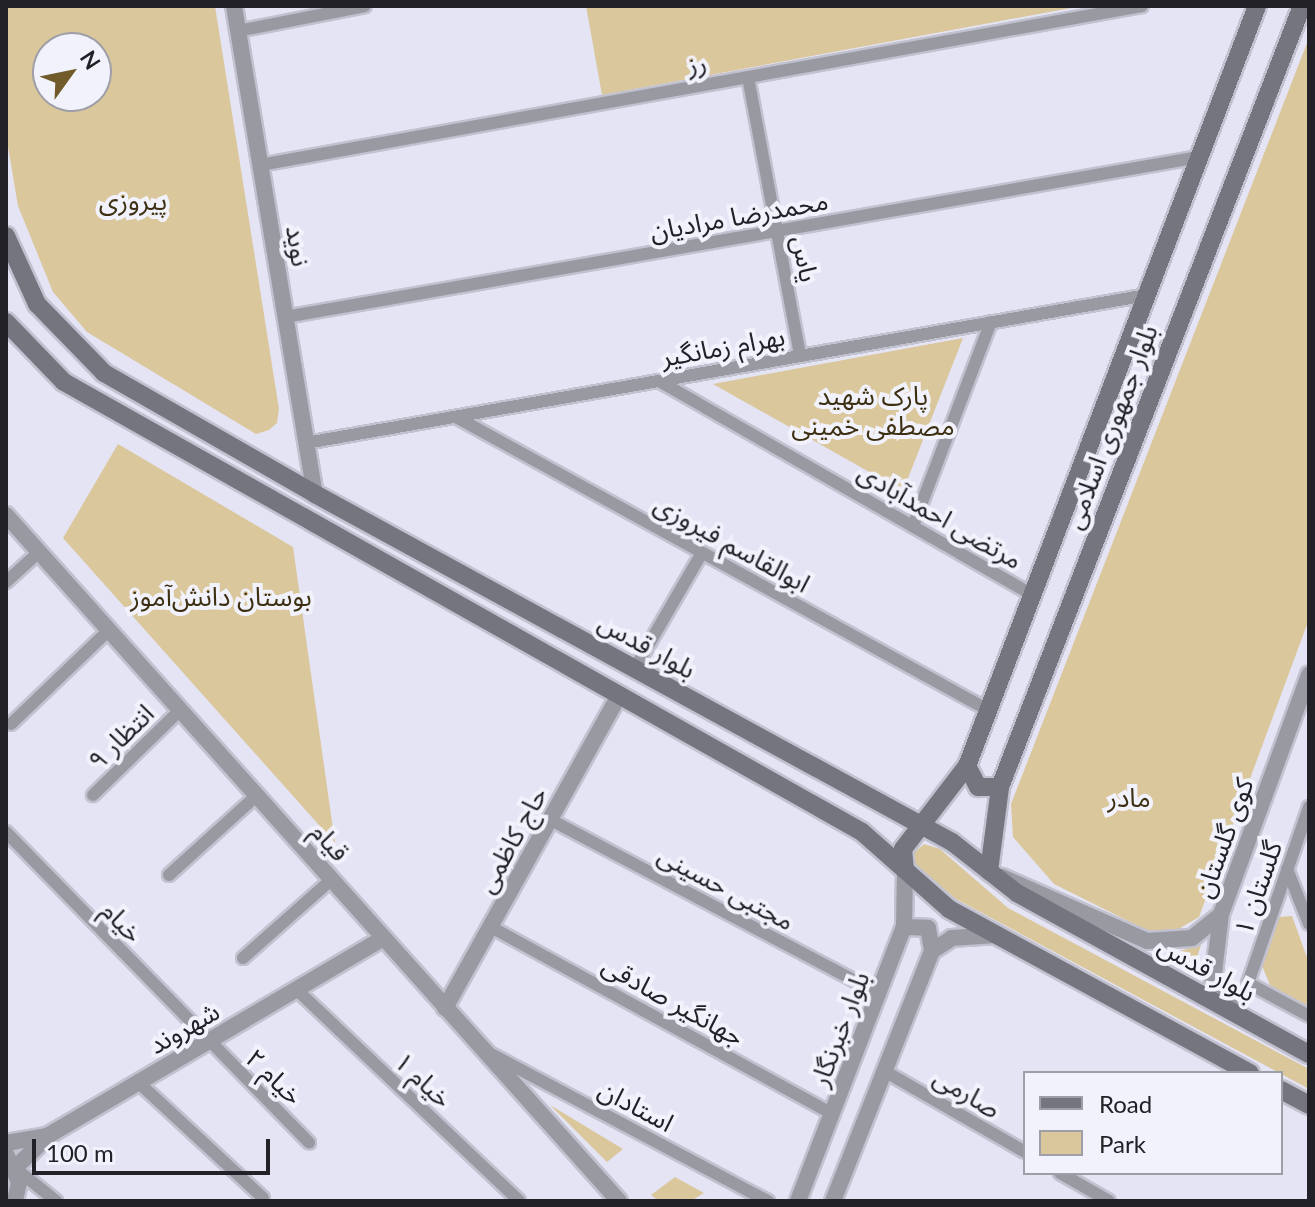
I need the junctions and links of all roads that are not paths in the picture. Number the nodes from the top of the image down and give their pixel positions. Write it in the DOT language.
graph roads {
  1 [pos="234,6"];
  2 [pos="365,6"];
  3 [pos="1142,6"];
  4 [pos="1257,6"];
  5 [pos="1302,6"];
  6 [pos="238,31"];
  7 [pos="748,77"];
  8 [pos="1199,157"];
  9 [pos="260,165"];
  10 [pos="777,231"];
  11 [pos="6,236"];
  12 [pos="1147,295"];
  13 [pos="285,317"];
  14 [pos="6,322"];
  15 [pos="991,322"];
  16 [pos="800,355"];
  17 [pos="659,381"];
  18 [pos="456,417"];
  19 [pos="306,443"];
  20 [pos="315,494"];
  21 [pos="6,515"];
  22 [pos="303,519"];
  23 [pos="913,526"];
  24 [pos="39,552"];
  25 [pos="702,553"];
  26 [pos="6,582"];
  27 [pos="1032,595"];
  28 [pos="109,630"];
  29 [pos="635,668"];
  30 [pos="1309,675"];
  31 [pos="620,694"];
  32 [pos="180,710"];
  33 [pos="988,710"];
  34 [pos="11,724"];
  35 [pos="967,766"];
  36 [pos="1000,787"];
  37 [pos="93,795"];
  38 [pos="256,796"];
  39 [pos="1309,807"];
  40 [pos="551,820"];
  41 [pos="922,830"];
  42 [pos="6,832"];
  43 [pos="905,869"];
  44 [pos="1287,869"];
  45 [pos="989,871"];
  46 [pos="169,875"];
  47 [pos="331,880"];
  48 [pos="1221,914"];
  49 [pos="1309,924"];
  50 [pos="491,927"];
  51 [pos="904,927"];
  52 [pos="996,935"];
  53 [pos="383,938"];
  54 [pos="932,951"];
  55 [pos="243,958"];
  56 [pos="297,990"];
  57 [pos="880,994"];
  58 [pos="445,1008"];
  59 [pos="1237,1016"];
  60 [pos="1309,1016"];
  61 [pos="207,1043"];
  62 [pos="483,1050"];
  63 [pos="1309,1054"];
  64 [pos="1246,1071"];
  65 [pos="886,1072"];
  66 [pos="139,1083"];
  67 [pos="1283,1091"];
  68 [pos="1309,1105"];
  69 [pos="833,1114"];
  70 [pos="49,1135"];
  71 [pos="6,1143"];
  72 [pos="309,1143"];
  73 [pos="1023,1151"];
  74 [pos="11,1161"];
  75 [pos="1064,1175"];
  76 [pos="608,1194"];
  77 [pos="263,1198"];
  78 [pos="15,1201"];
  79 [pos="56,1201"];
  80 [pos="519,1201"];
  81 [pos="619,1201"];
  82 [pos="768,1201"];
  83 [pos="798,1201"];
  84 [pos="833,1201"];
  85 [pos="1109,1201"];
  1 -- 6 [label="street, نوید"];
  2 -- 6 [label="street"];
  3 -- 7 [label="street, رز"];
  4 -- 8 [label="main road, بلوار جمهوری اسلامی"];
  5 -- 36 [label="main road, بلوار جمهوری اسلامی"];
  6 -- 9 [label="street, نوید"];
  7 -- 9 [label="street, رز"];
  7 -- 10 [label="street, یاس"];
  8 -- 10 [label="street, محمدرضا مرادیان"];
  8 -- 12 [label="main road, بلوار جمهوری اسلامی"];
  9 -- 13 [label="street, نوید"];
  10 -- 13 [label="street, محمدرضا مرادیان"];
  10 -- 16 [label="street, یاس"];
  11 -- 20 [label="main road, بلوار قدس"];
  12 -- 15 [label="street, بهرام زمانگیر"];
  12 -- 27 [label="main road, بلوار جمهوری اسلامی"];
  13 -- 19 [label="street, نوید"];
  14 -- 22 [label="main road"];
  15 -- 16 [label="street, بهرام زمانگیر"];
  15 -- 23 [label="street"];
  16 -- 17 [label="street, بهرام زمانگیر"];
  17 -- 18 [label="street, بهرام زمانگیر"];
  17 -- 23 [label="street, مرتضی احمدآبادی"];
  18 -- 19 [label="street, بهرام زمانگیر"];
  18 -- 25 [label="street, ابوالقاسم فیروزی"];
  19 -- 20 [label="street, نوید"];
  20 -- 22 [label="main road"];
  20 -- 29 [label="main road, بلوار قدس"];
  21 -- 24 [label="street, قیام"];
  22 -- 31 [label="main road"];
  23 -- 27 [label="street, مرتضی احمدآبادی"];
  24 -- 26 [label="street"];
  24 -- 28 [label="street, قیام"];
  25 -- 29 [label="street"];
  25 -- 33 [label="street, ابوالقاسم فیروزی"];
  27 -- 33 [label="main road, بلوار جمهوری اسلامی"];
  28 -- 32 [label="street, قیام"];
  28 -- 34 [label="street"];
  29 -- 31 [label="main road"];
  29 -- 41 [label="main road, بلوار قدس"];
  30 -- 48 [label="street, کوی گلستان"];
  31 -- 40 [label="street, حاج کاظمی"];
  31 -- 43 [label="main road"];
  32 -- 37 [label="street, انتظار ۹"];
  32 -- 38 [label="street, قیام"];
  33 -- 35 [label="main road, بلوار جمهوری اسلامی"];
  35 -- 36 [label="main road"];
  35 -- 41 [label="main road, بلوار جمهوری اسلامی"];
  36 -- 45 [label="main road, بلوار جمهوری اسلامی"];
  38 -- 46 [label="street"];
  38 -- 47 [label="street, قیام"];
  39 -- 44 [label="street, گلستان ۱"];
  40 -- 50 [label="street, حاج کاظمی"];
  40 -- 57 [label="street, مجتبی حسینی"];
  41 -- 43 [label="main road, بلوار جمهوری اسلامی"];
  41 -- 45 [label="main road, بلوار قدس"];
  42 -- 61 [label="street, خیام"];
  43 -- 51 [label="street, بلوار خبرنگار"];
  43 -- 52 [label="main road"];
  44 -- 49 [label="street"];
  44 -- 60 [label="street, گلستان ۱"];
  45 -- 48 [label="street"];
  45 -- 59 [label="main road, بلوار قدس"];
  47 -- 53 [label="street, قیام"];
  47 -- 55 [label="street"];
  48 -- 59 [label="street, کوی گلستان"];
  50 -- 58 [label="street, حاج کاظمی"];
  50 -- 69 [label="street, جهانگیر صادقی"];
  51 -- 54 [label="street"];
  51 -- 57 [label="street, بلوار خبرنگار"];
  52 -- 54 [label="street"];
  52 -- 64 [label="main road"];
  53 -- 56 [label="street, شهروند"];
  53 -- 58 [label="street, قیام"];
  54 -- 65 [label="street"];
  56 -- 61 [label="street, شهروند"];
  56 -- 80 [label="street, خیام ۱"];
  57 -- 69 [label="street, بلوار خبرنگار"];
  58 -- 62 [label="street, قیام"];
  59 -- 63 [label="main road, بلوار قدس"];
  61 -- 66 [label="street, شهروند"];
  61 -- 72 [label="street, خیام ۲"];
  62 -- 76 [label="street, قیام"];
  62 -- 82 [label="street, استادان"];
  65 -- 73 [label="street, صارمی"];
  65 -- 84 [label="street"];
  66 -- 70 [label="street, شهروند"];
  66 -- 77 [label="street"];
  67 -- 68 [label="main road"];
  69 -- 83 [label="street, بلوار خبرنگار"];
  70 -- 71 [label="street"];
  70 -- 74 [label="street, شهروند"];
  74 -- 78 [label="street"];
  74 -- 79 [label="street"];
  75 -- 85 [label="street"];
  76 -- 81 [label="street, قیام"];
}
